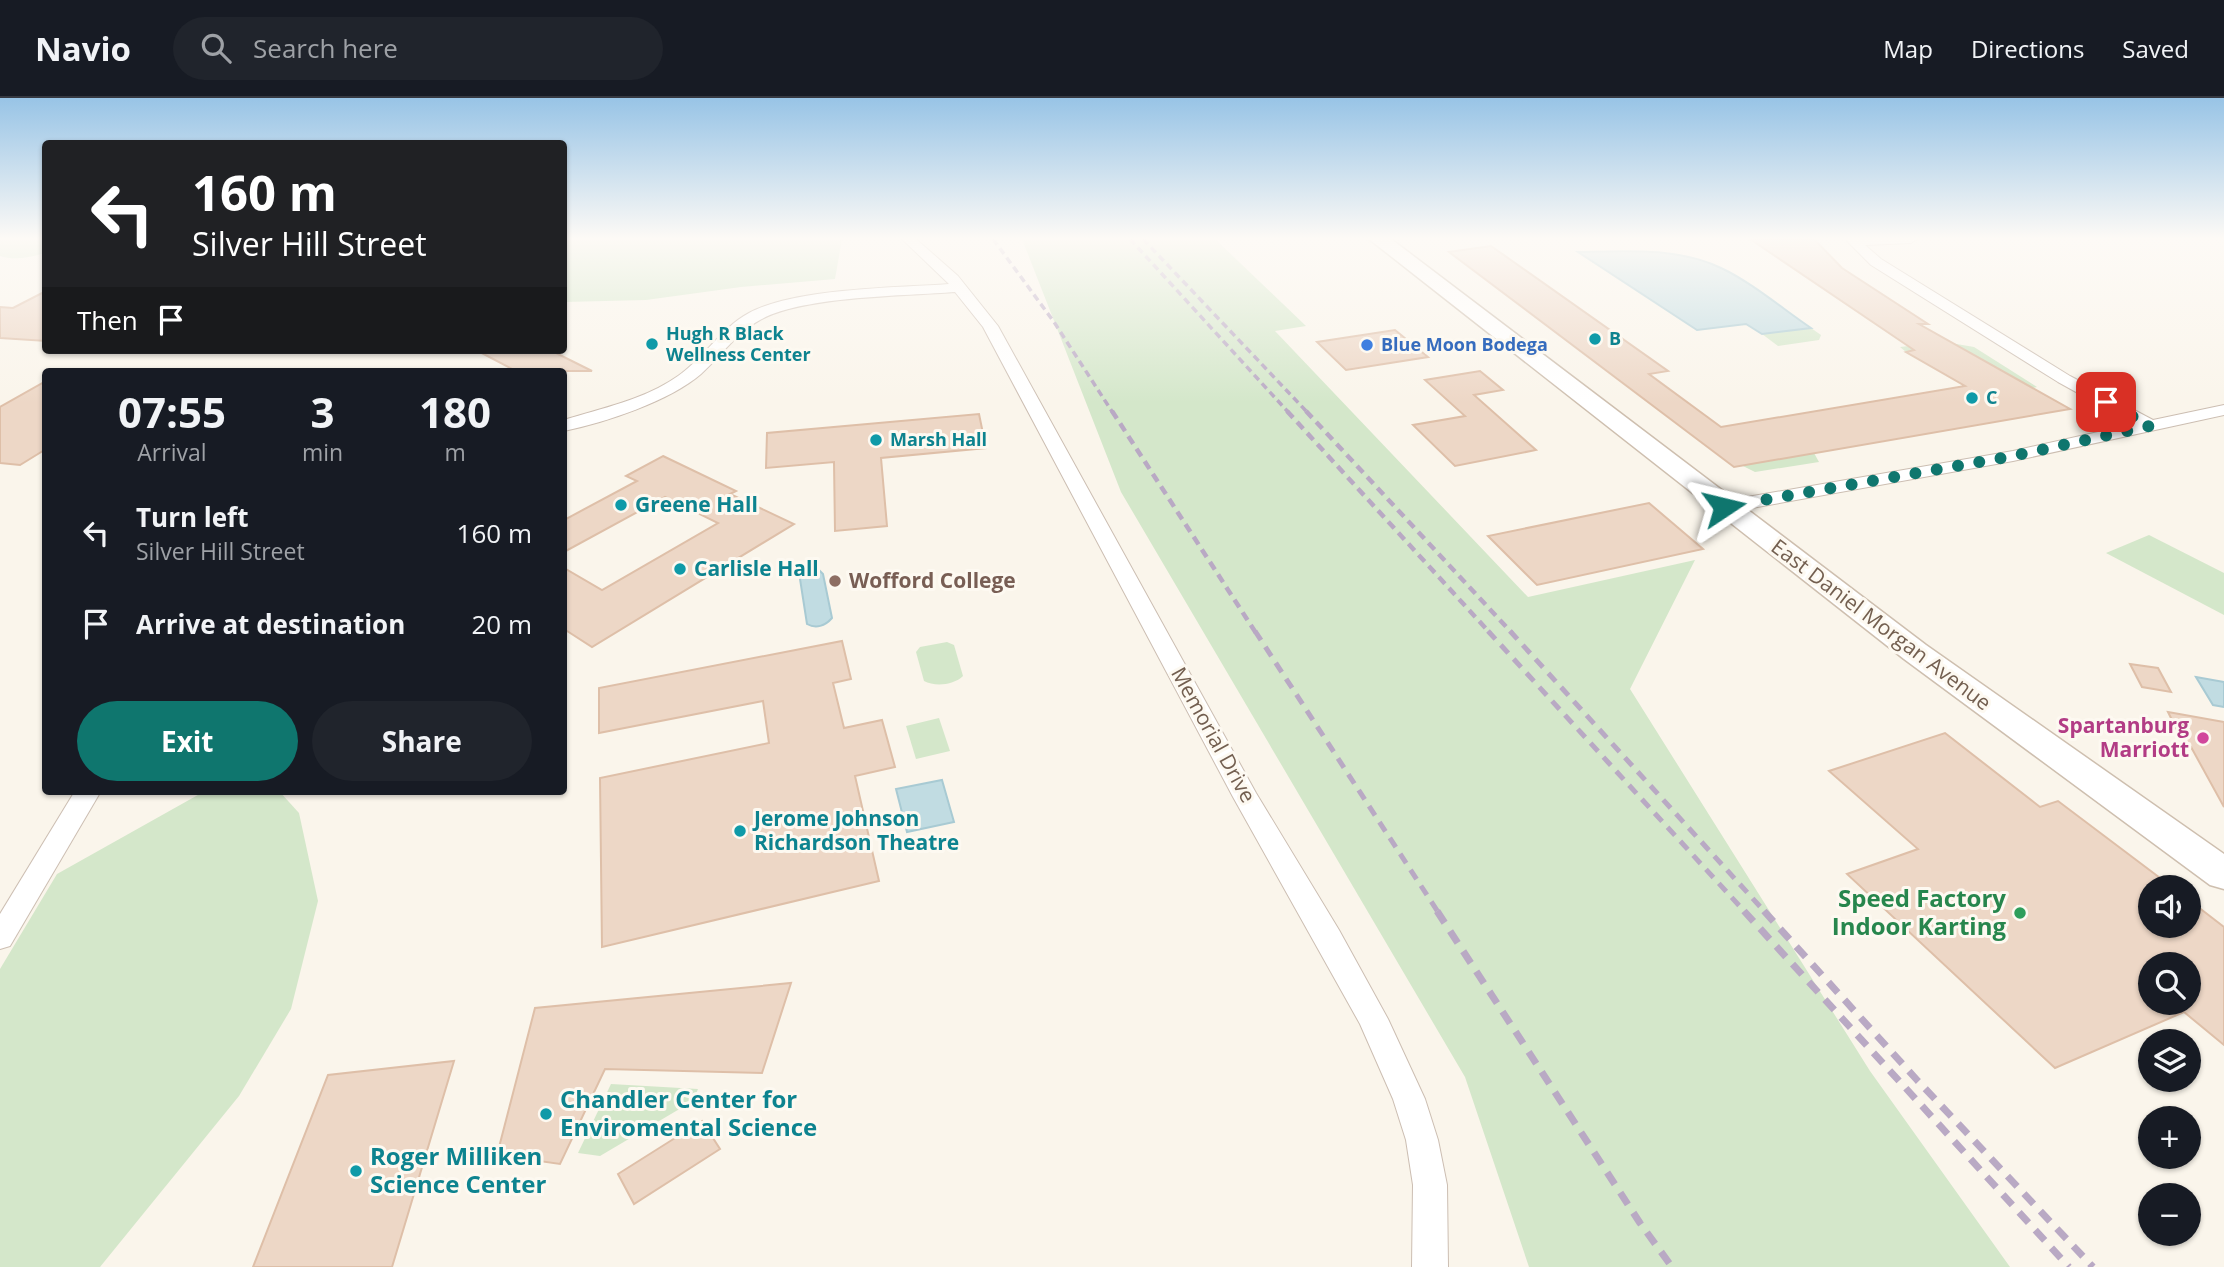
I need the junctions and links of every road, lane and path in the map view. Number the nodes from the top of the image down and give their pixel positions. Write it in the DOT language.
graph roads {
  1 [pos="887,294"];
  2 [pos="965,294"];
  3 [pos="1448,294"];
  4 [pos="1927,294"];
  5 [pos="2224,410"];
  6 [pos="567,425"];
  7 [pos="2150,426"];
  8 [pos="1724,507"];
  9 [pos="86,795"];
  10 [pos="2224,874"];
  11 [pos="0,938"];
  12 [pos="1430,1267"];
  1 -- 6 [label="street"];
  2 -- 12 [label="street, Memorial Drive"];
  3 -- 8 [label="main road, East Daniel Morgan Avenue"];
  4 -- 7 [label="street"];
  5 -- 7 [label="street"];
  7 -- 8 [label="street"];
  8 -- 10 [label="main road, East Daniel Morgan Avenue"];
  9 -- 11 [label="street"];
}
